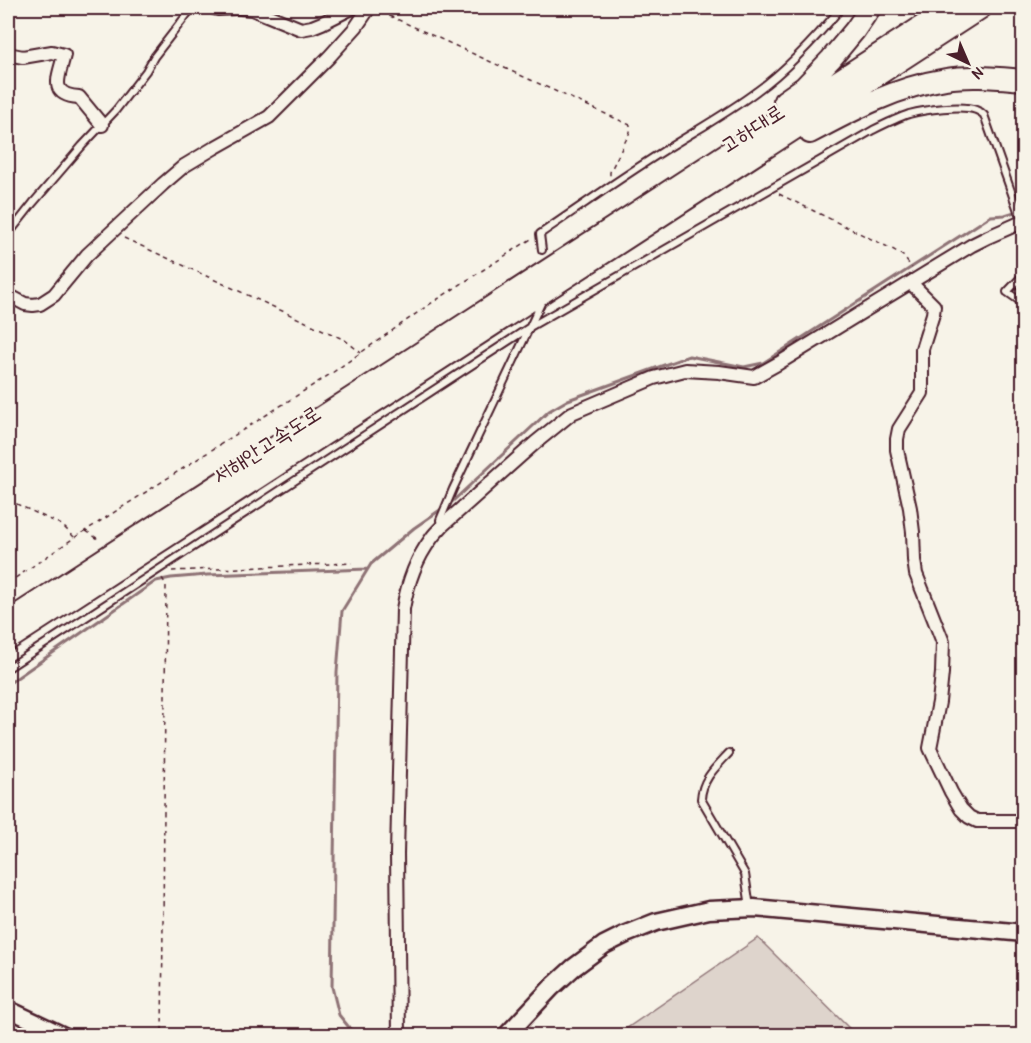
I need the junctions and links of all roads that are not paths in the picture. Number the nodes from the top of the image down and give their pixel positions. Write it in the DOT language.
graph roads {
  1 [pos="192,8"];
  2 [pos="214,8"];
  3 [pos="235,8"];
  4 [pos="240,8"];
  5 [pos="352,8"];
  6 [pos="841,8"];
  7 [pos="870,8"];
  8 [pos="950,8"];
  9 [pos="981,8"];
  10 [pos="373,9"];
  11 [pos="8,54"];
  12 [pos="1023,80"];
  13 [pos="102,125"];
  14 [pos="1022,222"];
  15 [pos="8,238"];
  16 [pos="542,250"];
  17 [pos="1023,274"];
  18 [pos="913,278"];
  19 [pos="544,286"];
  20 [pos="8,295"];
  21 [pos="1023,304"];
  22 [pos="530,327"];
  23 [pos="441,528"];
  24 [pos="8,621"];
  25 [pos="8,639"];
  26 [pos="8,668"];
  27 [pos="729,753"];
  28 [pos="1023,821"];
  29 [pos="750,908"];
  30 [pos="1023,933"];
  31 [pos="8,1009"];
  32 [pos="65,1035"];
  33 [pos="399,1035"];
  34 [pos="506,1035"];
  1 -- 13 [label="lane"];
  2 -- 3 [label="street"];
  4 -- 5 [label="street"];
  6 -- 16 [label="lane"];
  7 -- 19 [label="highway"];
  8 -- 19 [label="highway, 고하대로"];
  9 -- 19 [label="highway, 고하대로"];
  10 -- 20 [label="street"];
  11 -- 13 [label="street"];
  12 -- 19 [label="highway"];
  13 -- 15 [label="lane"];
  14 -- 18 [label="street"];
  14 -- 22 [label="lane"];
  17 -- 21 [label="lane"];
  18 -- 23 [label="street"];
  18 -- 28 [label="street"];
  19 -- 22 [label="lane"];
  19 -- 24 [label="highway, 서해안고속도로"];
  19 -- 25 [label="highway, 서해안고속도로"];
  22 -- 23 [label="lane"];
  22 -- 26 [label="lane"];
  23 -- 33 [label="street"];
  27 -- 29 [label="lane"];
  29 -- 30 [label="main road"];
  29 -- 34 [label="main road"];
  31 -- 32 [label="street"];
}
